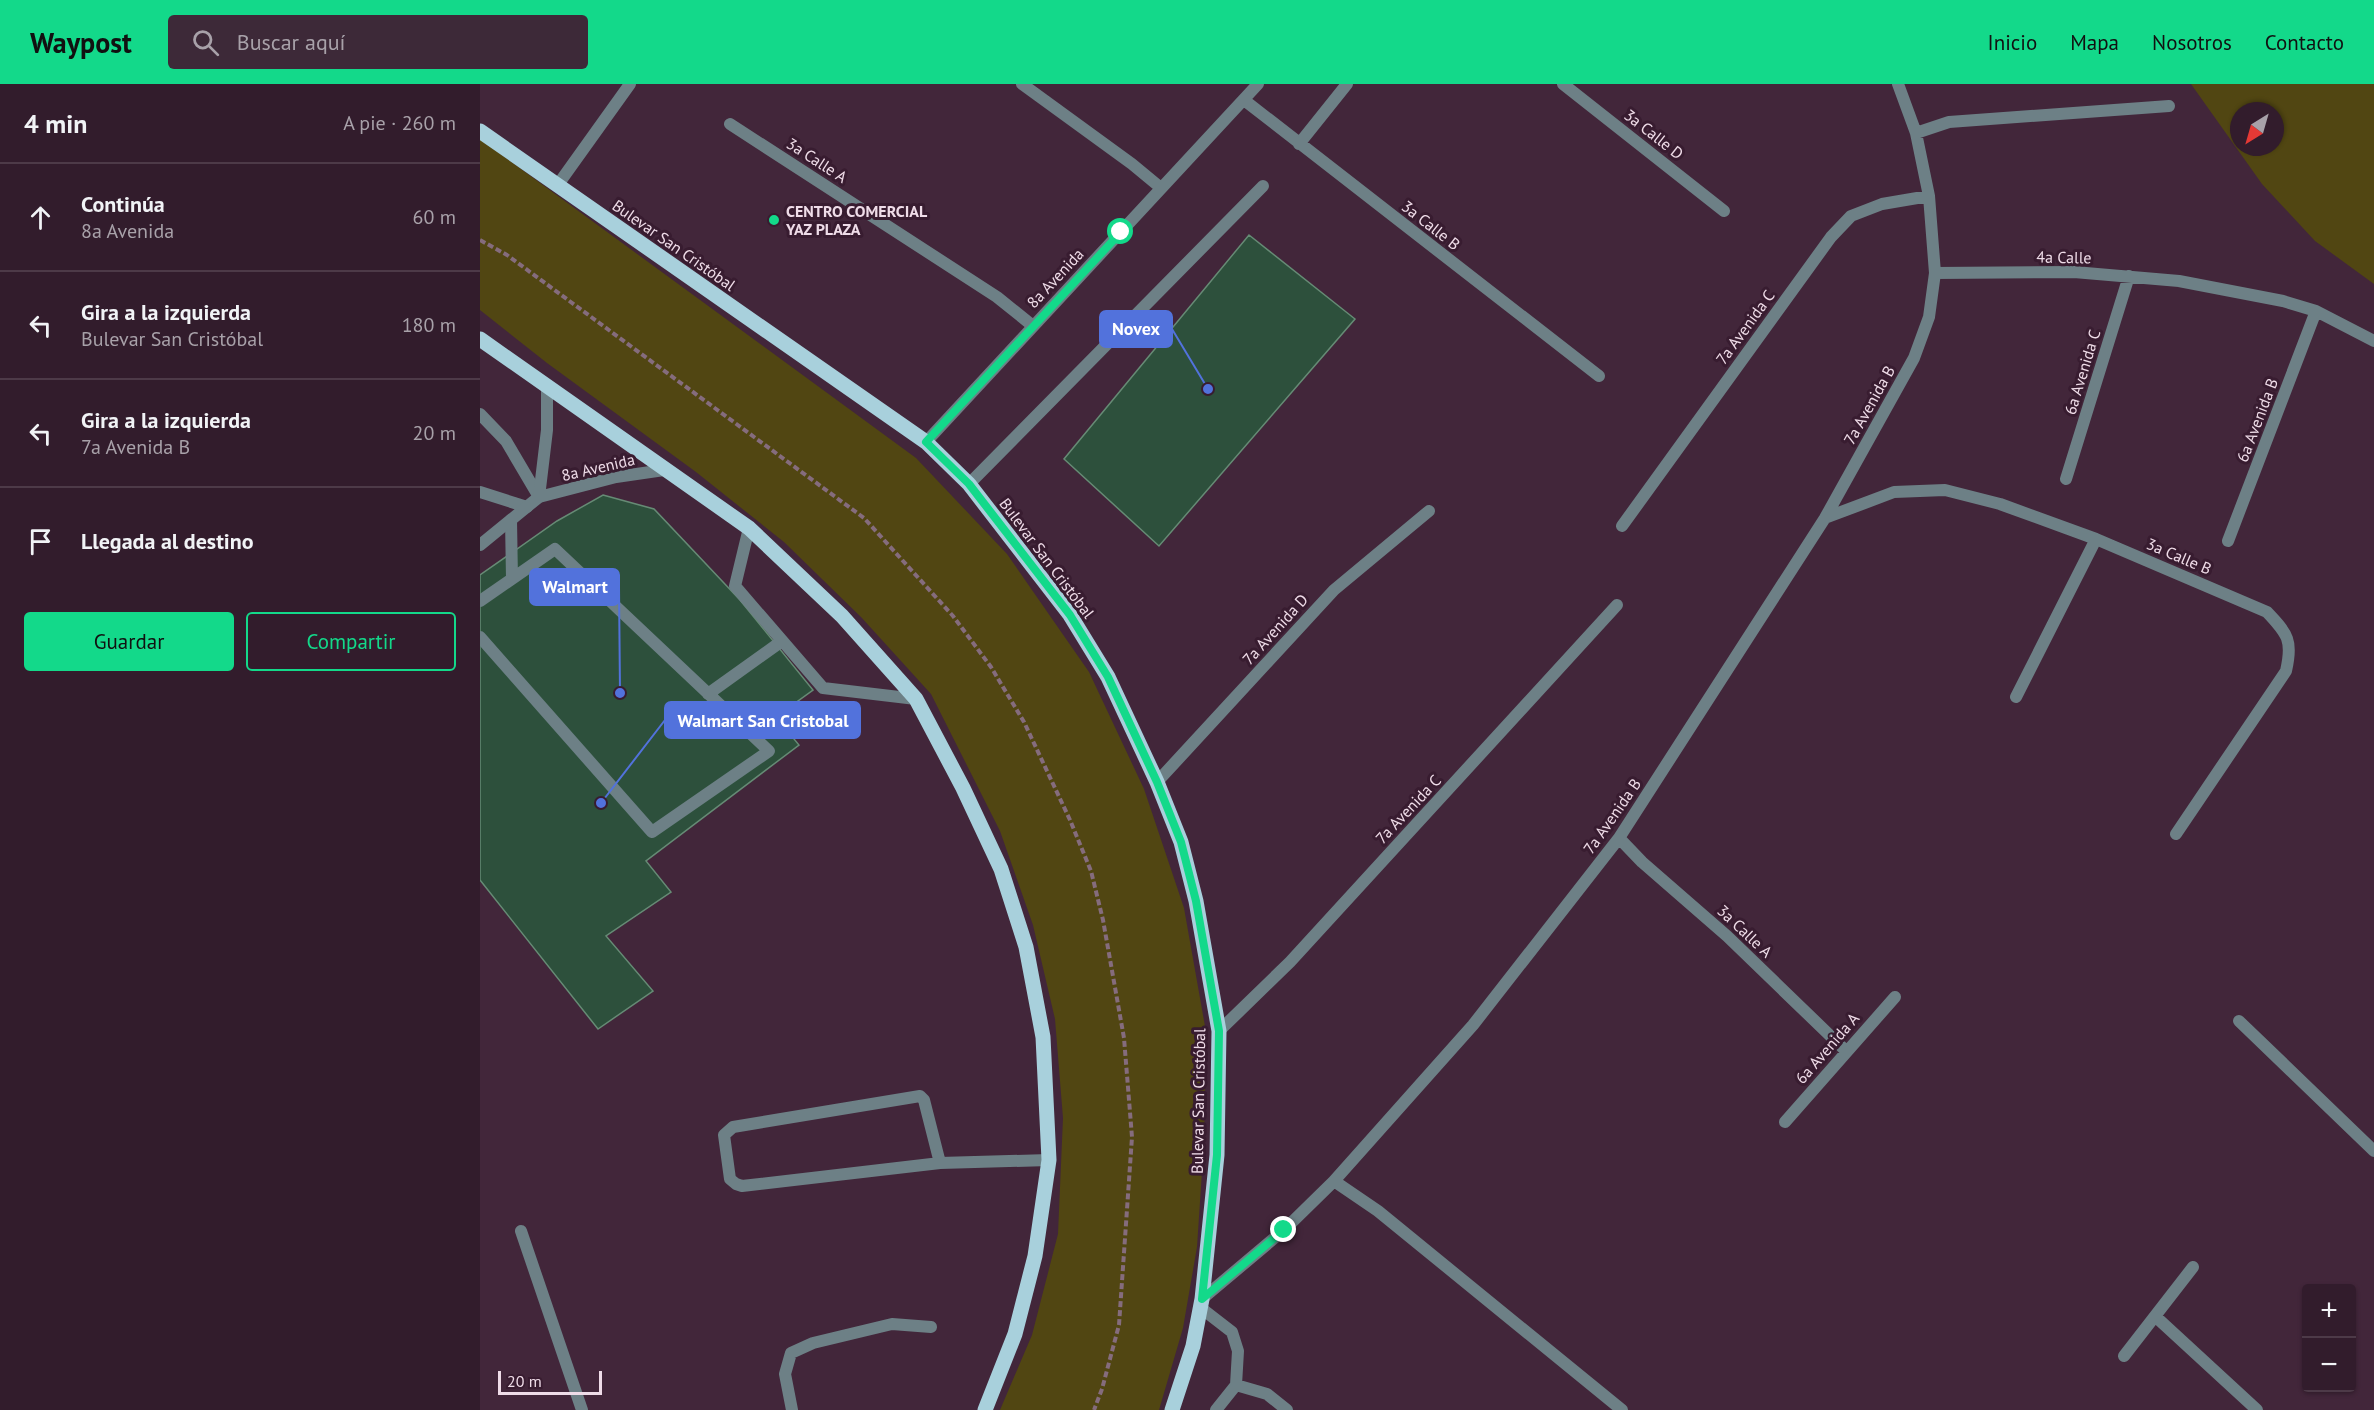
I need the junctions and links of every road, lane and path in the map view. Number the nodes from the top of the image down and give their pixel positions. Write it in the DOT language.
graph roads {
  1 [pos="630,84"];
  2 [pos="1022,84"];
  3 [pos="1258,84"];
  4 [pos="1347,84"];
  5 [pos="1563,84"];
  6 [pos="1899,84"];
  7 [pos="1244,100"];
  8 [pos="2169,106"];
  9 [pos="730,124"];
  10 [pos="480,131"];
  11 [pos="1916,133"];
  12 [pos="1299,144"];
  13 [pos="557,186"];
  14 [pos="1263,186"];
  15 [pos="1161,188"];
  16 [pos="1929,196"];
  17 [pos="1724,211"];
  18 [pos="1935,273"];
  19 [pos="2129,276"];
  20 [pos="2316,311"];
  21 [pos="1034,326"];
  22 [pos="480,339"];
  23 [pos="2374,341"];
  24 [pos="1599,376"];
  25 [pos="546,386"];
  26 [pos="480,414"];
  27 [pos="926,442"];
  28 [pos="664,470"];
  29 [pos="2066,478"];
  30 [pos="969,484"];
  31 [pos="480,492"];
  32 [pos="539,497"];
  33 [pos="527,507"];
  34 [pos="1429,511"];
  35 [pos="1825,518"];
  36 [pos="511,520"];
  37 [pos="1622,526"];
  38 [pos="749,528"];
  39 [pos="2096,539"];
  40 [pos="2228,541"];
  41 [pos="480,545"];
  42 [pos="512,579"];
  43 [pos="480,601"];
  44 [pos="1617,605"];
  45 [pos="480,637"];
  46 [pos="782,640"];
  47 [pos="708,694"];
  48 [pos="2016,697"];
  49 [pos="916,699"];
  50 [pos="1157,782"];
  51 [pos="2176,834"];
  52 [pos="1619,838"];
  53 [pos="1895,997"];
  54 [pos="2239,1021"];
  55 [pos="1219,1031"];
  56 [pos="1846,1051"];
  57 [pos="1785,1122"];
  58 [pos="2374,1151"];
  59 [pos="1049,1160"];
  60 [pos="940,1163"];
  61 [pos="1334,1180"];
  62 [pos="521,1231"];
  63 [pos="2193,1267"];
  64 [pos="1202,1304"];
  65 [pos="2156,1317"];
  66 [pos="931,1327"];
  67 [pos="2124,1356"];
  68 [pos="1236,1386"];
  69 [pos="582,1410"];
  70 [pos="792,1410"];
  71 [pos="985,1410"];
  72 [pos="1172,1410"];
  73 [pos="1216,1410"];
  74 [pos="1287,1410"];
  75 [pos="1622,1410"];
  76 [pos="2257,1410"];
  1 -- 13 [label="street"];
  2 -- 15 [label="street"];
  3 -- 7 [label="street, 8a Avenida"];
  4 -- 12 [label="street"];
  5 -- 17 [label="street, 3a Calle D"];
  6 -- 11 [label="street"];
  7 -- 12 [label="street, 3a Calle B"];
  7 -- 15 [label="street, 8a Avenida"];
  8 -- 11 [label="street"];
  9 -- 21 [label="street, 3a Calle A"];
  10 -- 13 [label="main road, Bulevar San Cristóbal"];
  11 -- 16 [label="street"];
  12 -- 24 [label="street, 3a Calle B"];
  13 -- 27 [label="main road, Bulevar San Cristóbal"];
  14 -- 30 [label="street"];
  15 -- 21 [label="street, 8a Avenida"];
  16 -- 18 [label="street"];
  16 -- 37 [label="street, 7a Avenida C"];
  18 -- 19 [label="street, 4a Calle"];
  18 -- 35 [label="street, 7a Avenida B"];
  19 -- 20 [label="street, 4a Calle"];
  19 -- 29 [label="street, 6a Avenida C"];
  20 -- 23 [label="street, 4a Calle"];
  20 -- 40 [label="street, 6a Avenida B"];
  21 -- 27 [label="street, 8a Avenida"];
  22 -- 25 [label="main road"];
  25 -- 28 [label="main road"];
  25 -- 32 [label="street, 8a Avenida"];
  26 -- 32 [label="street"];
  27 -- 30 [label="main road, Bulevar San Cristóbal"];
  28 -- 32 [label="street, 8a Avenida"];
  28 -- 38 [label="main road"];
  30 -- 50 [label="main road, Bulevar San Cristóbal"];
  31 -- 33 [label="street"];
  32 -- 33 [label="street, 8a Avenida"];
  33 -- 36 [label="street, 8a Avenida"];
  34 -- 50 [label="street, 7a Avenida D"];
  35 -- 39 [label="street, 3a Calle B"];
  35 -- 52 [label="street, 7a Avenida B"];
  36 -- 41 [label="street, 8a Avenida"];
  36 -- 42 [label="street"];
  38 -- 46 [label="street"];
  38 -- 49 [label="main road"];
  39 -- 48 [label="street"];
  39 -- 51 [label="street, 3a Calle B"];
  42 -- 43 [label="street"];
  42 -- 47 [label="street"];
  44 -- 55 [label="street, 7a Avenida C"];
  45 -- 47 [label="street"];
  46 -- 47 [label="street"];
  46 -- 49 [label="street"];
  49 -- 59 [label="main road"];
  50 -- 55 [label="main road, Bulevar San Cristóbal"];
  52 -- 56 [label="street, 3a Calle A"];
  52 -- 61 [label="street, 7a Avenida B"];
  53 -- 56 [label="street, 6a Avenida A"];
  54 -- 58 [label="street"];
  55 -- 64 [label="main road, Bulevar San Cristóbal"];
  56 -- 57 [label="street, 6a Avenida A"];
  59 -- 60 [label="street"];
  59 -- 71 [label="main road"];
  60 -- 60 [label="street"];
  61 -- 64 [label="street, 7a Avenida B"];
  61 -- 75 [label="street"];
  62 -- 69 [label="street"];
  63 -- 65 [label="street"];
  64 -- 68 [label="street"];
  64 -- 72 [label="main road, Bulevar San Cristóbal"];
  65 -- 67 [label="street"];
  65 -- 76 [label="street"];
  66 -- 70 [label="street"];
  68 -- 73 [label="street"];
  68 -- 74 [label="street"];
}
